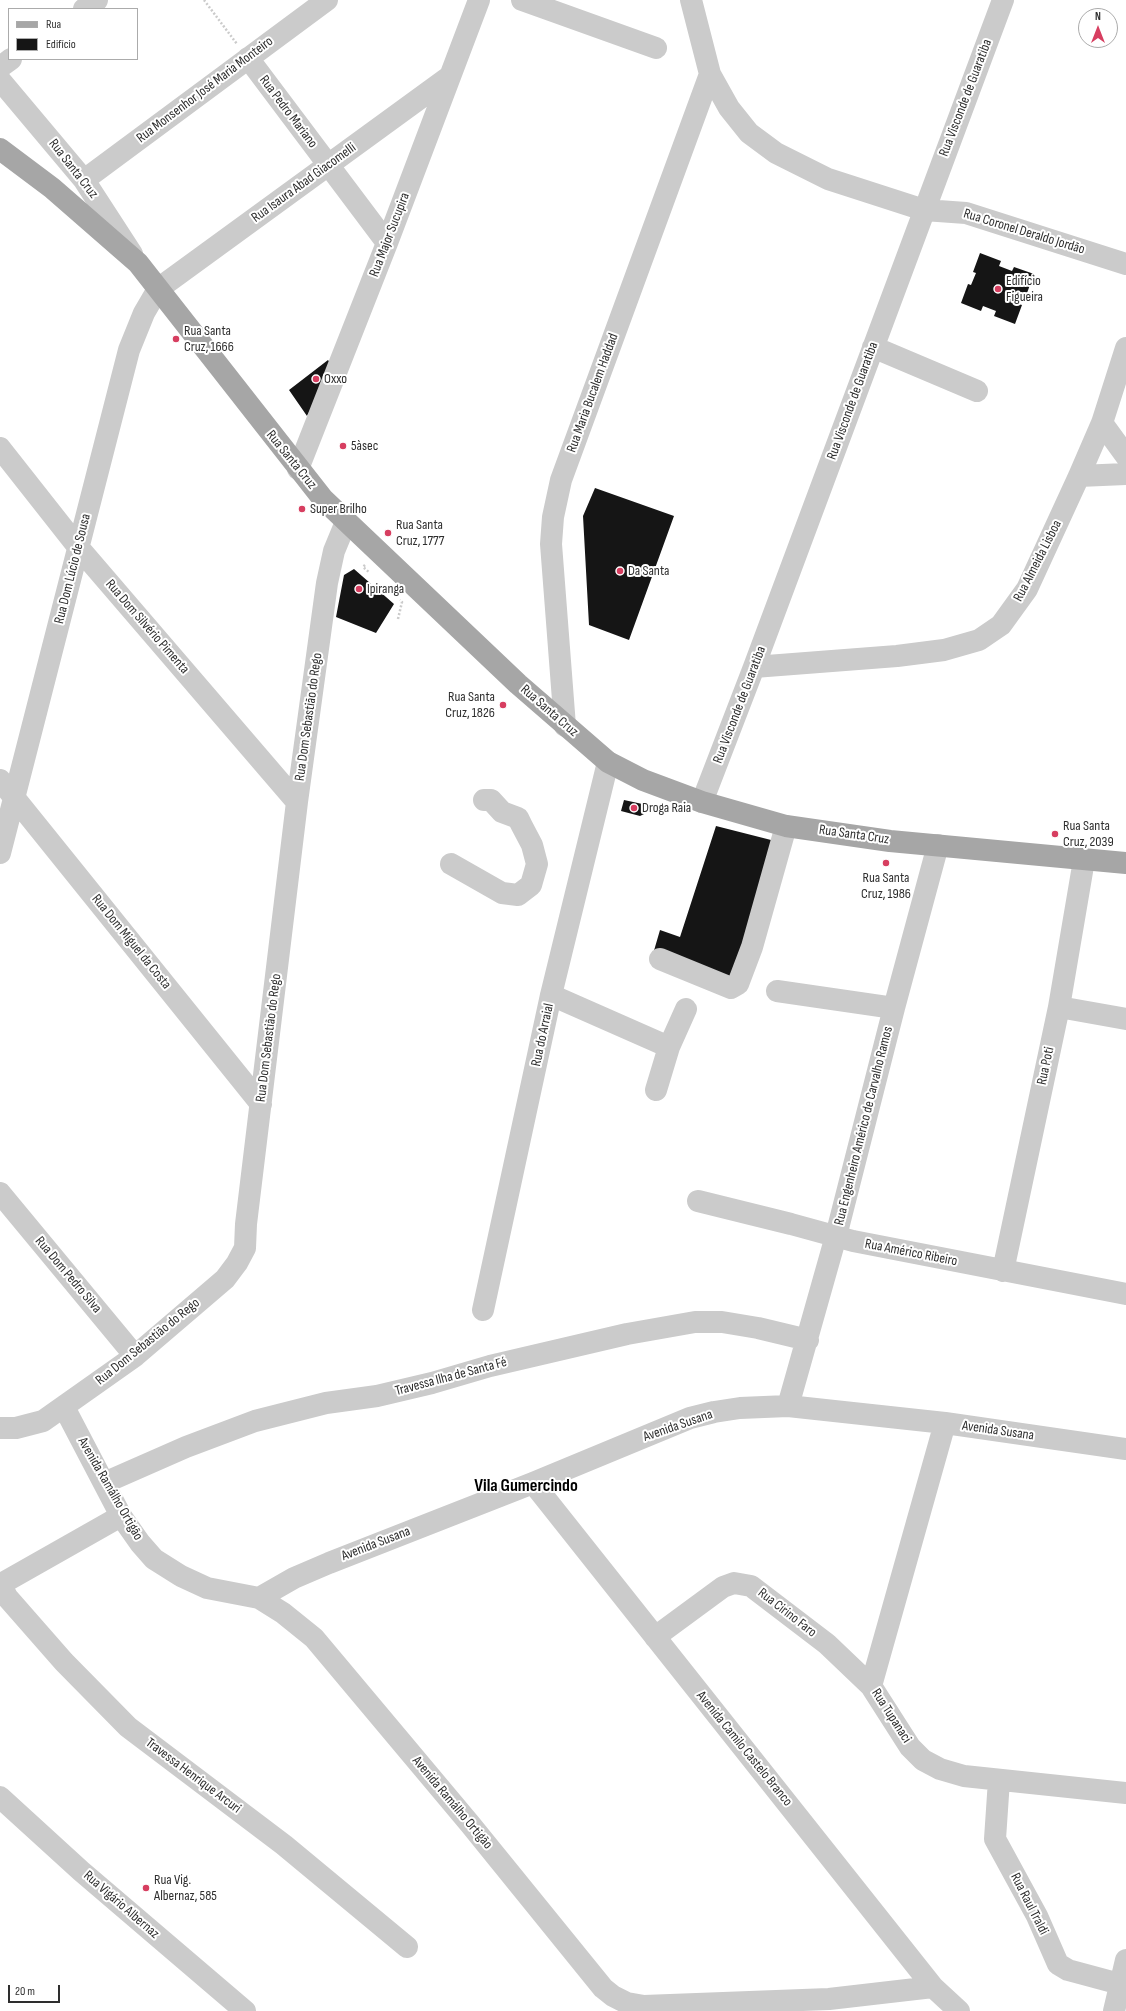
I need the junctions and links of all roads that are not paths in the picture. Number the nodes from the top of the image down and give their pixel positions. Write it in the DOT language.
graph roads {
  1 [pos="97,0"];
  2 [pos="327,0"];
  3 [pos="479,0"];
  4 [pos="522,0"];
  5 [pos="691,0"];
  6 [pos="1003,0"];
  7 [pos="85,8"];
  8 [pos="656,48"];
  9 [pos="248,58"];
  10 [pos="10,60"];
  11 [pos="0,67"];
  12 [pos="710,74"];
  13 [pos="449,77"];
  14 [pos="0,80"];
  15 [pos="0,149"];
  16 [pos="329,165"];
  17 [pos="84,180"];
  18 [pos="924,210"];
  19 [pos="387,243"];
  20 [pos="138,263"];
  21 [pos="1126,264"];
  22 [pos="158,289"];
  23 [pos="873,347"];
  24 [pos="1126,348"];
  25 [pos="977,391"];
  26 [pos="1112,413"];
  27 [pos="0,448"];
  28 [pos="1126,456"];
  29 [pos="298,469"];
  30 [pos="1126,474"];
  31 [pos="1079,476"];
  32 [pos="346,522"];
  33 [pos="78,547"];
  34 [pos="754,667"];
  35 [pos="565,726"];
  36 [pos="608,762"];
  37 [pos="0,780"];
  38 [pos="15,798"];
  39 [pos="484,800"];
  40 [pos="297,802"];
  41 [pos="702,802"];
  42 [pos="786,826"];
  43 [pos="938,845"];
  44 [pos="0,853"];
  45 [pos="1084,860"];
  46 [pos="1126,862"];
  47 [pos="451,864"];
  48 [pos="660,959"];
  49 [pos="777,991"];
  50 [pos="552,995"];
  51 [pos="1059,1007"];
  52 [pos="894,1008"];
  53 [pos="686,1009"];
  54 [pos="1126,1019"];
  55 [pos="669,1047"];
  56 [pos="656,1090"];
  57 [pos="261,1104"];
  58 [pos="0,1194"];
  59 [pos="698,1201"];
  60 [pos="836,1236"];
  61 [pos="1003,1271"];
  62 [pos="1126,1294"];
  63 [pos="483,1310"];
  64 [pos="808,1340"];
  65 [pos="135,1356"];
  66 [pos="788,1406"];
  67 [pos="64,1407"];
  68 [pos="946,1423"];
  69 [pos="0,1428"];
  70 [pos="1126,1449"];
  71 [pos="104,1483"];
  72 [pos="532,1483"];
  73 [pos="121,1516"];
  74 [pos="1,1583"];
  75 [pos="258,1598"];
  76 [pos="655,1637"];
  77 [pos="870,1686"];
  78 [pos="999,1780"];
  79 [pos="1126,1793"];
  80 [pos="0,1797"];
  81 [pos="407,1947"];
  82 [pos="1126,1960"];
  83 [pos="1120,1984"];
  84 [pos="933,1987"];
  85 [pos="245,2011"];
  86 [pos="960,2011"];
  87 [pos="1114,2011"];
  1 -- 7 [label="street"];
  2 -- 9 [label="street, Rua Monsenhor José Maria Monteiro"];
  3 -- 13 [label="street, Rua Major Sucupira"];
  4 -- 8 [label="street"];
  5 -- 12 [label="street, Rua Coronel Deraldo Jordão"];
  6 -- 18 [label="street, Rua Visconde de Guaratiba"];
  9 -- 16 [label="street, Rua Pedro Mariano"];
  9 -- 17 [label="street, Rua Monsenhor José Maria Monteiro"];
  10 -- 11 [label="street"];
  12 -- 18 [label="street, Rua Coronel Deraldo Jordão"];
  12 -- 35 [label="street, Rua Maria Bucalem Haddad"];
  13 -- 16 [label="street, Rua Isaura Abad Giacomelli"];
  13 -- 19 [label="street, Rua Major Sucupira"];
  14 -- 17 [label="street, Rua Santa Cruz"];
  15 -- 20 [label="main road, Rua Santa Cruz"];
  16 -- 19 [label="street, Rua Pedro Mariano"];
  16 -- 22 [label="street, Rua Isaura Abad Giacomelli"];
  17 -- 20 [label="street, Rua Santa Cruz"];
  18 -- 21 [label="street, Rua Coronel Deraldo Jordão"];
  18 -- 23 [label="street, Rua Visconde de Guaratiba"];
  19 -- 29 [label="street, Rua Major Sucupira"];
  20 -- 22 [label="main road, Rua Santa Cruz"];
  22 -- 29 [label="main road, Rua Santa Cruz"];
  22 -- 33 [label="street, Rua Dom Lúcio de Sousa"];
  23 -- 25 [label="street"];
  23 -- 34 [label="street, Rua Visconde de Guaratiba"];
  24 -- 26 [label="street, Rua Almeida Lisboa"];
  26 -- 28 [label="street"];
  26 -- 31 [label="street, Rua Almeida Lisboa"];
  27 -- 33 [label="street, Rua Dom Silvério Pimenta"];
  29 -- 32 [label="main road, Rua Santa Cruz"];
  30 -- 31 [label="street"];
  31 -- 34 [label="street, Rua Almeida Lisboa"];
  32 -- 35 [label="main road, Rua Santa Cruz"];
  32 -- 40 [label="street, Rua Dom Sebastião do Rego"];
  33 -- 38 [label="street, Rua Dom Lúcio de Sousa"];
  33 -- 40 [label="street, Rua Dom Silvério Pimenta"];
  34 -- 41 [label="street, Rua Visconde de Guaratiba"];
  35 -- 36 [label="main road, Rua Santa Cruz"];
  36 -- 41 [label="main road, Rua Santa Cruz"];
  36 -- 50 [label="street, Rua do Arraial"];
  37 -- 38 [label="street, Rua Dom Miguel da Costa"];
  38 -- 44 [label="street, Rua Dom Lúcio de Sousa"];
  38 -- 57 [label="street, Rua Dom Miguel da Costa"];
  39 -- 47 [label="street"];
  40 -- 57 [label="street, Rua Dom Sebastião do Rego"];
  41 -- 42 [label="main road, Rua Santa Cruz"];
  42 -- 43 [label="main road, Rua Santa Cruz"];
  42 -- 48 [label="street"];
  43 -- 45 [label="main road, Rua Santa Cruz"];
  43 -- 52 [label="street, Rua Engenheiro Américo de Carvalho Ramos"];
  45 -- 46 [label="main road, Rua Santa Cruz"];
  45 -- 51 [label="street, Rua Poti"];
  49 -- 52 [label="street"];
  50 -- 55 [label="street"];
  50 -- 63 [label="street, Rua do Arraial"];
  51 -- 54 [label="street"];
  51 -- 61 [label="street, Rua Poti"];
  52 -- 60 [label="street, Rua Engenheiro Américo de Carvalho Ramos"];
  53 -- 55 [label="street"];
  55 -- 56 [label="street"];
  57 -- 65 [label="street, Rua Dom Sebastião do Rego"];
  58 -- 65 [label="street, Rua Dom Pedro Silva"];
  59 -- 60 [label="street, Rua Américo Ribeiro"];
  60 -- 61 [label="street, Rua Américo Ribeiro"];
  60 -- 64 [label="street, Rua Engenheiro Américo de Carvalho Ramos"];
  61 -- 62 [label="street, Rua Américo Ribeiro"];
  64 -- 66 [label="street, Rua Engenheiro Américo de Carvalho Ramos"];
  64 -- 71 [label="street, Travessa Ilha de Santa Fé"];
  65 -- 67 [label="street, Rua Dom Sebastião do Rego"];
  66 -- 68 [label="street, Avenida Susana"];
  66 -- 72 [label="street, Avenida Susana"];
  67 -- 69 [label="street, Rua Dom Sebastião do Rego"];
  67 -- 71 [label="street, Avenida Ramálho Ortigão"];
  68 -- 70 [label="street, Avenida Susana"];
  68 -- 77 [label="street, Rua Tupanaci"];
  71 -- 73 [label="street, Avenida Ramálho Ortigão"];
  72 -- 75 [label="street, Avenida Susana"];
  72 -- 76 [label="street, Avenida Camilo Castelo Branco"];
  73 -- 74 [label="street"];
  73 -- 75 [label="street, Avenida Ramálho Ortigão"];
  74 -- 81 [label="street, Travessa Henrique Arcuri"];
  75 -- 84 [label="street, Avenida Ramálho Ortigão"];
  76 -- 77 [label="street, Rua Cirino Faro"];
  76 -- 84 [label="street, Avenida Camilo Castelo Branco"];
  77 -- 78 [label="street, Rua Tupanaci"];
  78 -- 79 [label="street, Rua Tupanaci"];
  78 -- 83 [label="street, Rua Raul Traldi"];
  80 -- 85 [label="street, Rua Vigário Albernaz"];
  82 -- 83 [label="street"];
  83 -- 87 [label="street"];
  84 -- 86 [label="street, Avenida Camilo Castelo Branco"];
}
